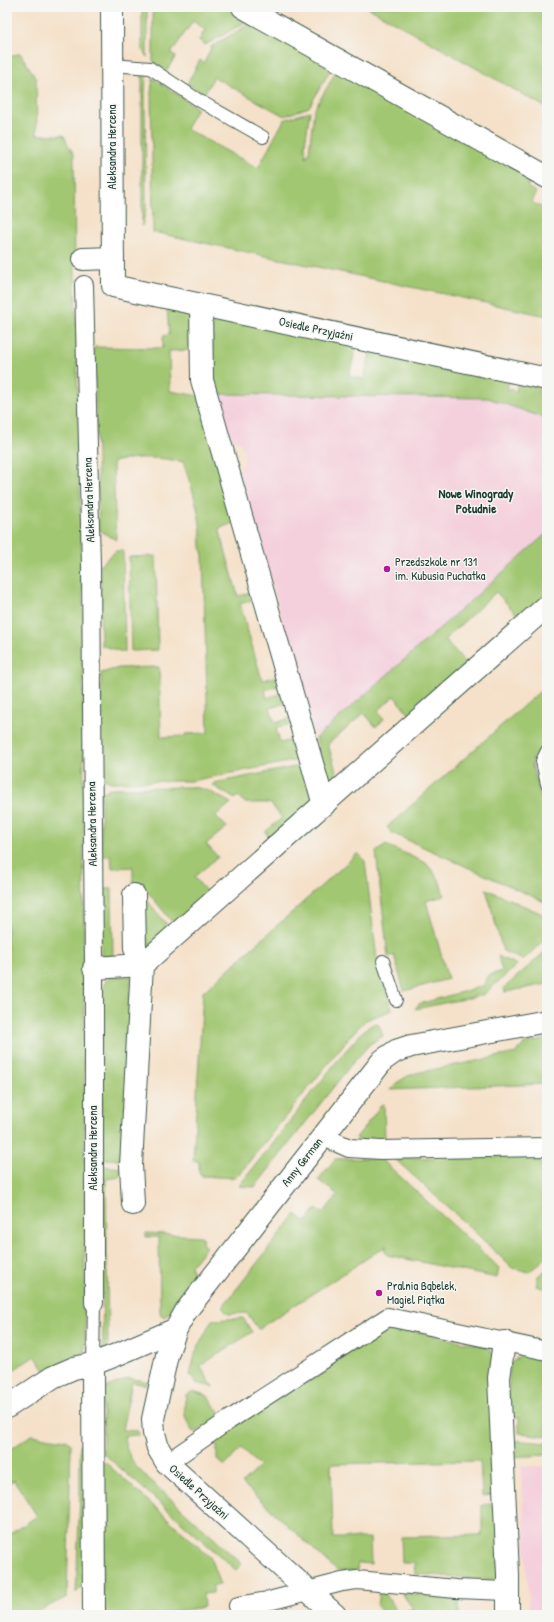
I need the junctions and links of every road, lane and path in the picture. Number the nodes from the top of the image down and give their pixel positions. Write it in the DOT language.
graph roads {
  1 [pos="112,7"];
  2 [pos="243,7"];
  3 [pos="112,65"];
  4 [pos="263,136"];
  5 [pos="547,178"];
  6 [pos="113,258"];
  7 [pos="83,259"];
  8 [pos="84,285"];
  9 [pos="201,305"];
  10 [pos="547,378"];
  11 [pos="547,606"];
  12 [pos="547,751"];
  13 [pos="547,784"];
  14 [pos="324,805"];
  15 [pos="134,895"];
  16 [pos="383,961"];
  17 [pos="142,965"];
  18 [pos="94,968"];
  19 [pos="396,1000"];
  20 [pos="547,1021"];
  21 [pos="322,1136"];
  22 [pos="547,1148"];
  23 [pos="133,1204"];
  24 [pos="94,1303"];
  25 [pos="176,1329"];
  26 [pos="504,1342"];
  27 [pos="547,1351"];
  28 [pos="93,1364"];
  29 [pos="7,1408"];
  30 [pos="167,1463"];
  31 [pos="308,1590"];
  32 [pos="507,1591"];
  33 [pos="238,1606"];
  34 [pos="94,1615"];
  35 [pos="335,1615"];
  36 [pos="508,1615"];
  1 -- 3 [label="street, Aleksandra Hercena"];
  2 -- 5 [label="street"];
  3 -- 4 [label="lane"];
  3 -- 6 [label="street, Aleksandra Hercena"];
  6 -- 7 [label="street"];
  6 -- 9 [label="street, Osiedle Przyjaźni"];
  8 -- 18 [label="street, Aleksandra Hercena"];
  9 -- 10 [label="street, Osiedle Przyjaźni"];
  9 -- 14 [label="street"];
  11 -- 14 [label="street"];
  12 -- 13 [label="lane"];
  14 -- 17 [label="street"];
  15 -- 17 [label="street"];
  16 -- 19 [label="lane"];
  17 -- 18 [label="street"];
  17 -- 23 [label="street"];
  18 -- 24 [label="street, Aleksandra Hercena"];
  20 -- 21 [label="street, Anny German"];
  21 -- 22 [label="street"];
  21 -- 25 [label="street, Anny German"];
  24 -- 28 [label="lane, Aleksandra Hercena"];
  25 -- 28 [label="street"];
  25 -- 30 [label="street, Osiedle Przyjaźni"];
  26 -- 27 [label="street"];
  26 -- 30 [label="street"];
  26 -- 32 [label="street"];
  28 -- 29 [label="street"];
  28 -- 34 [label="street"];
  30 -- 31 [label="street, Osiedle Przyjaźni"];
  31 -- 32 [label="street"];
  31 -- 33 [label="street"];
  31 -- 35 [label="street, Osiedle Przyjaźni"];
  32 -- 36 [label="street"];
}
